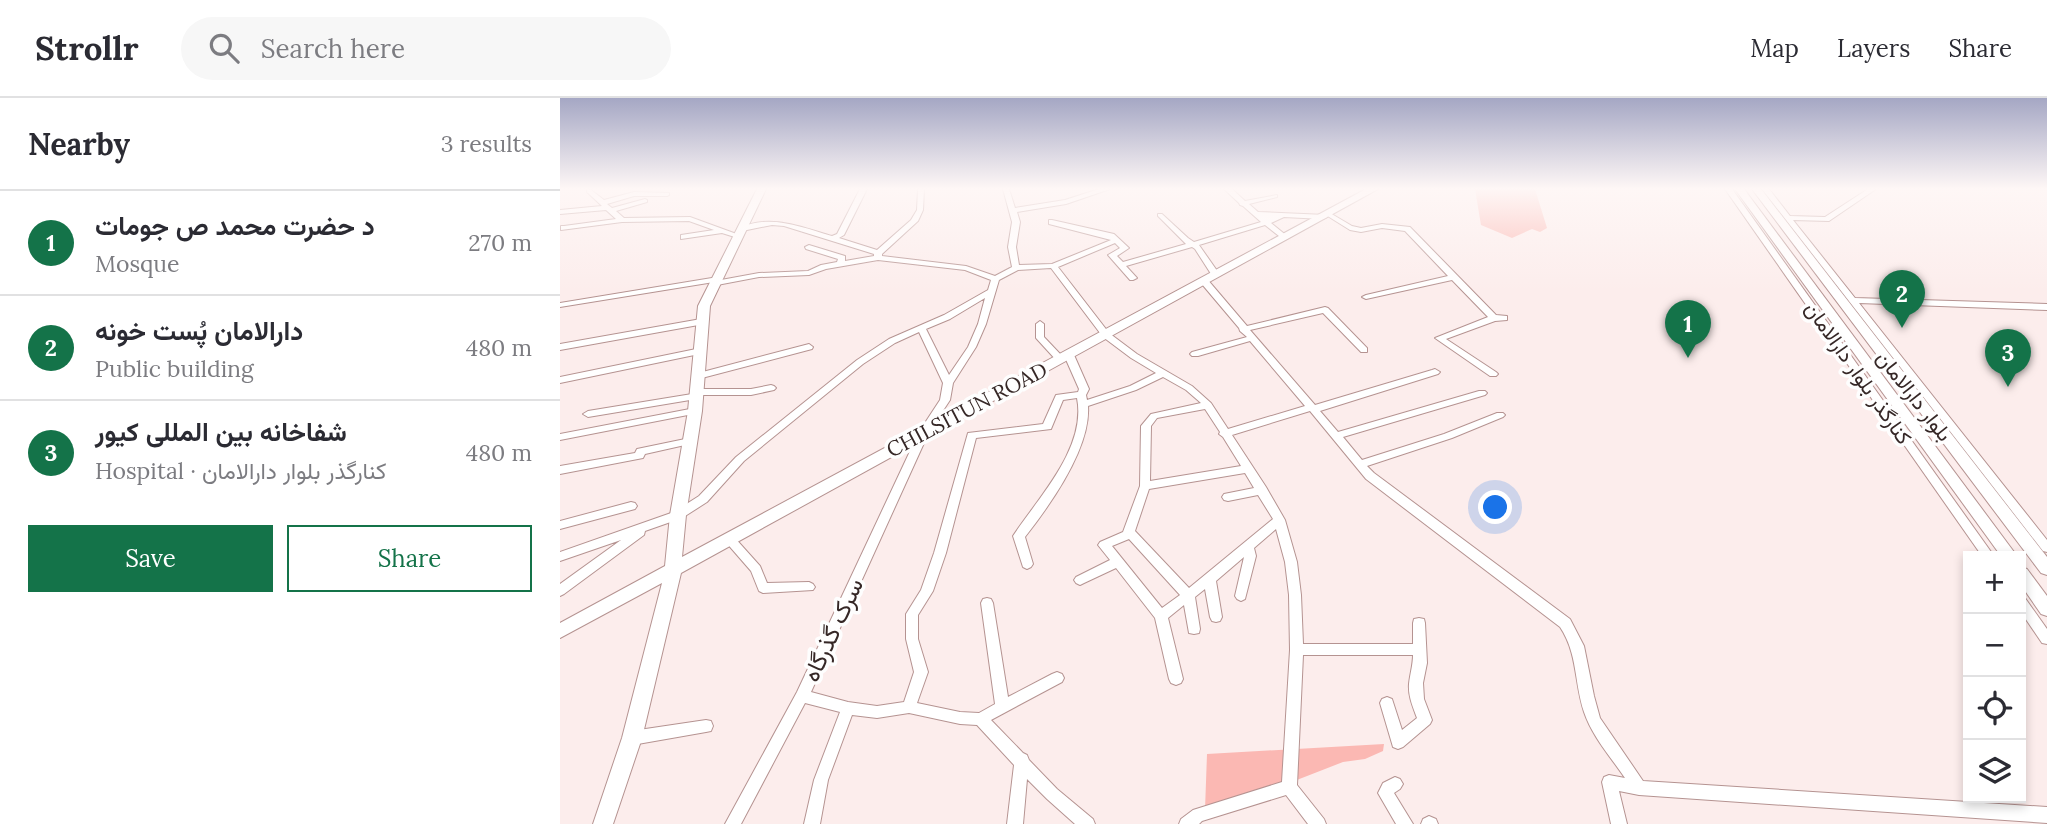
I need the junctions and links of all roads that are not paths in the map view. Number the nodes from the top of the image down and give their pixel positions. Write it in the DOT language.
graph roads {
  1 [pos="601,223"];
  2 [pos="702,223"];
  3 [pos="745,223"];
  4 [pos="846,223"];
  5 [pos="912,223"];
  6 [pos="1016,223"];
  7 [pos="1056,223"];
  8 [pos="1168,223"];
  9 [pos="1265,223"];
  10 [pos="1311,223"];
  11 [pos="1340,223"];
  12 [pos="1754,223"];
  13 [pos="1762,223"];
  14 [pos="1783,223"];
  15 [pos="1790,223"];
  16 [pos="564,228"];
  17 [pos="723,230"];
  18 [pos="740,232"];
  19 [pos="684,237"];
  20 [pos="834,238"];
  21 [pos="1284,238"];
  22 [pos="1116,240"];
  23 [pos="1195,244"];
  24 [pos="809,247"];
  25 [pos="878,256"];
  26 [pos="841,264"];
  27 [pos="1122,265"];
  28 [pos="1053,266"];
  29 [pos="1016,268"];
  30 [pos="1453,277"];
  31 [pos="1133,278"];
  32 [pos="1210,278"];
  33 [pos="995,279"];
  34 [pos="717,281"];
  35 [pos="992,291"];
  36 [pos="1366,297"];
  37 [pos="1845,299"];
  38 [pos="1818,304"];
  39 [pos="560,305"];
  40 [pos="2047,307"];
  41 [pos="701,322"];
  42 [pos="1040,324"];
  43 [pos="922,330"];
  44 [pos="1248,333"];
  45 [pos="1106,335"];
  46 [pos="560,347"];
  47 [pos="809,347"];
  48 [pos="1364,350"];
  49 [pos="701,351"];
  50 [pos="1195,354"];
  51 [pos="1065,357"];
  52 [pos="1163,373"];
  53 [pos="1434,373"];
  54 [pos="1493,374"];
  55 [pos="698,376"];
  56 [pos="560,380"];
  57 [pos="948,383"];
  58 [pos="771,388"];
  59 [pos="1482,393"];
  60 [pos="696,394"];
  61 [pos="1084,399"];
  62 [pos="1208,405"];
  63 [pos="1310,408"];
  64 [pos="695,411"];
  65 [pos="589,414"];
  66 [pos="1500,415"];
  67 [pos="924,432"];
  68 [pos="1224,434"];
  69 [pos="1335,436"];
  70 [pos="560,437"];
  71 [pos="690,441"];
  72 [pos="1359,465"];
  73 [pos="1247,469"];
  74 [pos="560,470"];
  75 [pos="1145,486"];
  76 [pos="1262,490"];
  77 [pos="1228,497"];
  78 [pos="631,506"];
  79 [pos="678,515"];
  80 [pos="1279,520"];
  81 [pos="651,524"];
  82 [pos="560,525"];
  83 [pos="1130,534"];
  84 [pos="730,540"];
  85 [pos="1248,548"];
  86 [pos="2047,548"];
  87 [pos="1985,551"];
  88 [pos="2005,551"];
  89 [pos="560,556"];
  90 [pos="1117,562"];
  91 [pos="1027,564"];
  92 [pos="2047,569"];
  93 [pos="673,571"];
  94 [pos="1210,579"];
  95 [pos="1080,580"];
  96 [pos="2026,580"];
  97 [pos="809,587"];
  98 [pos="560,590"];
  99 [pos="1241,596"];
  100 [pos="1189,597"];
  101 [pos="987,603"];
  102 [pos="2026,609"];
  103 [pos="2047,609"];
  104 [pos="1161,616"];
  105 [pos="1216,617"];
  106 [pos="1419,623"];
  107 [pos="1194,629"];
  108 [pos="560,631"];
  109 [pos="2047,639"];
  110 [pos="1419,649"];
  111 [pos="1297,650"];
  112 [pos="1057,678"];
  113 [pos="1176,679"];
  114 [pos="802,696"];
  115 [pos="1387,704"];
  116 [pos="909,706"];
  117 [pos="1002,706"];
  118 [pos="848,708"];
  119 [pos="980,719"];
  120 [pos="706,726"];
  121 [pos="632,738"];
  122 [pos="1022,760"];
  123 [pos="1395,784"];
  124 [pos="1289,787"];
  125 [pos="1639,788"];
  126 [pos="2047,815"];
  127 [pos="1193,822"];
  128 [pos="603,824"];
  129 [pos="733,824"];
  130 [pos="813,824"];
  131 [pos="1015,824"];
  132 [pos="1087,824"];
  133 [pos="1318,824"];
  134 [pos="1405,824"];
  135 [pos="1619,824"];
  1 -- 16 [label="street"];
  2 -- 17 [label="street"];
  3 -- 18 [label="main road"];
  4 -- 20 [label="street"];
  5 -- 25 [label="street"];
  6 -- 29 [label="street"];
  7 -- 22 [label="street"];
  8 -- 23 [label="street"];
  9 -- 21 [label="street"];
  9 -- 23 [label="street"];
  10 -- 21 [label="main road, CHILSITUN ROAD"];
  11 -- 30 [label="street"];
  12 -- 38 [label="street, کنارگذر بلوار دارالامان"];
  13 -- 38 [label="main road, بلوار دارالامان"];
  14 -- 37 [label="main road, بلوار دارالامان"];
  15 -- 37 [label="street, کنارگذر بلوار دارالامان"];
  17 -- 18 [label="street"];
  17 -- 19 [label="street"];
  18 -- 20 [label="street"];
  18 -- 34 [label="main road"];
  20 -- 25 [label="street"];
  21 -- 32 [label="main road, CHILSITUN ROAD"];
  22 -- 27 [label="street"];
  22 -- 28 [label="street"];
  23 -- 27 [label="street"];
  23 -- 32 [label="street"];
  24 -- 26 [label="street"];
  25 -- 26 [label="street"];
  25 -- 33 [label="street"];
  26 -- 34 [label="street"];
  27 -- 31 [label="street"];
  28 -- 29 [label="street"];
  28 -- 45 [label="street"];
  29 -- 33 [label="street"];
  30 -- 36 [label="street"];
  30 -- 54 [label="street"];
  32 -- 44 [label="street"];
  32 -- 45 [label="main road, CHILSITUN ROAD"];
  33 -- 35 [label="street, سرک گذرگاه"];
  34 -- 39 [label="street"];
  34 -- 41 [label="main road"];
  35 -- 43 [label="street"];
  35 -- 57 [label="street, سرک گذرگاه"];
  37 -- 38 [label="main road"];
  37 -- 40 [label="street"];
  37 -- 86 [label="street, کنارگذر بلوار دارالامان"];
  37 -- 92 [label="main road, بلوار دارالامان"];
  38 -- 87 [label="street, کنارگذر بلوار دارالامان"];
  38 -- 88 [label="main road, بلوار دارالامان"];
  41 -- 46 [label="street"];
  41 -- 49 [label="main road"];
  42 -- 51 [label="street"];
  43 -- 57 [label="street"];
  43 -- 79 [label="street"];
  44 -- 48 [label="street"];
  44 -- 50 [label="street"];
  44 -- 63 [label="street"];
  45 -- 51 [label="main road, CHILSITUN ROAD"];
  45 -- 52 [label="street"];
  47 -- 55 [label="street"];
  49 -- 55 [label="main road"];
  49 -- 56 [label="street"];
  51 -- 61 [label="street"];
  51 -- 67 [label="main road, CHILSITUN ROAD"];
  52 -- 61 [label="street"];
  52 -- 62 [label="street"];
  53 -- 63 [label="street"];
  55 -- 60 [label="main road"];
  57 -- 67 [label="street, سرک گذرگاه"];
  58 -- 60 [label="street"];
  59 -- 69 [label="street"];
  60 -- 64 [label="main road"];
  60 -- 65 [label="street"];
  61 -- 91 [label="street"];
  61 -- 116 [label="street"];
  62 -- 68 [label="street"];
  62 -- 75 [label="street"];
  63 -- 68 [label="street"];
  63 -- 69 [label="street"];
  64 -- 70 [label="street"];
  64 -- 71 [label="main road"];
  66 -- 72 [label="street"];
  67 -- 84 [label="main road, CHILSITUN ROAD"];
  67 -- 114 [label="street, سرک گذرگاه"];
  68 -- 73 [label="street"];
  69 -- 72 [label="street"];
  71 -- 74 [label="street"];
  71 -- 79 [label="main road"];
  72 -- 125 [label="street"];
  73 -- 75 [label="street"];
  73 -- 76 [label="street"];
  75 -- 83 [label="street"];
  76 -- 77 [label="street"];
  76 -- 80 [label="street"];
  78 -- 82 [label="street"];
  79 -- 81 [label="street"];
  79 -- 93 [label="main road"];
  80 -- 85 [label="street"];
  80 -- 111 [label="street"];
  81 -- 89 [label="street"];
  81 -- 98 [label="street"];
  83 -- 90 [label="street"];
  83 -- 100 [label="street"];
  84 -- 93 [label="main road, CHILSITUN ROAD"];
  84 -- 97 [label="street"];
  85 -- 94 [label="street"];
  85 -- 99 [label="street"];
  90 -- 95 [label="street"];
  90 -- 104 [label="street"];
  93 -- 108 [label="main road, CHILSITUN ROAD"];
  93 -- 121 [label="main road"];
  94 -- 100 [label="street"];
  94 -- 105 [label="street"];
  96 -- 103 [label="main road"];
  100 -- 104 [label="street"];
  100 -- 107 [label="street"];
  101 -- 117 [label="street"];
  102 -- 109 [label="street"];
  104 -- 113 [label="street"];
  106 -- 110 [label="street"];
  110 -- 111 [label="street"];
  110 -- 115 [label="street"];
  111 -- 124 [label="street"];
  112 -- 117 [label="street"];
  114 -- 118 [label="street"];
  114 -- 129 [label="street, سرک گذرگاه"];
  116 -- 118 [label="street"];
  116 -- 119 [label="street"];
  117 -- 119 [label="street"];
  118 -- 130 [label="street"];
  119 -- 122 [label="street"];
  120 -- 121 [label="street"];
  121 -- 128 [label="main road"];
  122 -- 131 [label="street"];
  122 -- 132 [label="street"];
  123 -- 134 [label="street"];
  124 -- 127 [label="street"];
  124 -- 133 [label="street"];
  125 -- 126 [label="street"];
  125 -- 135 [label="street"];
}
